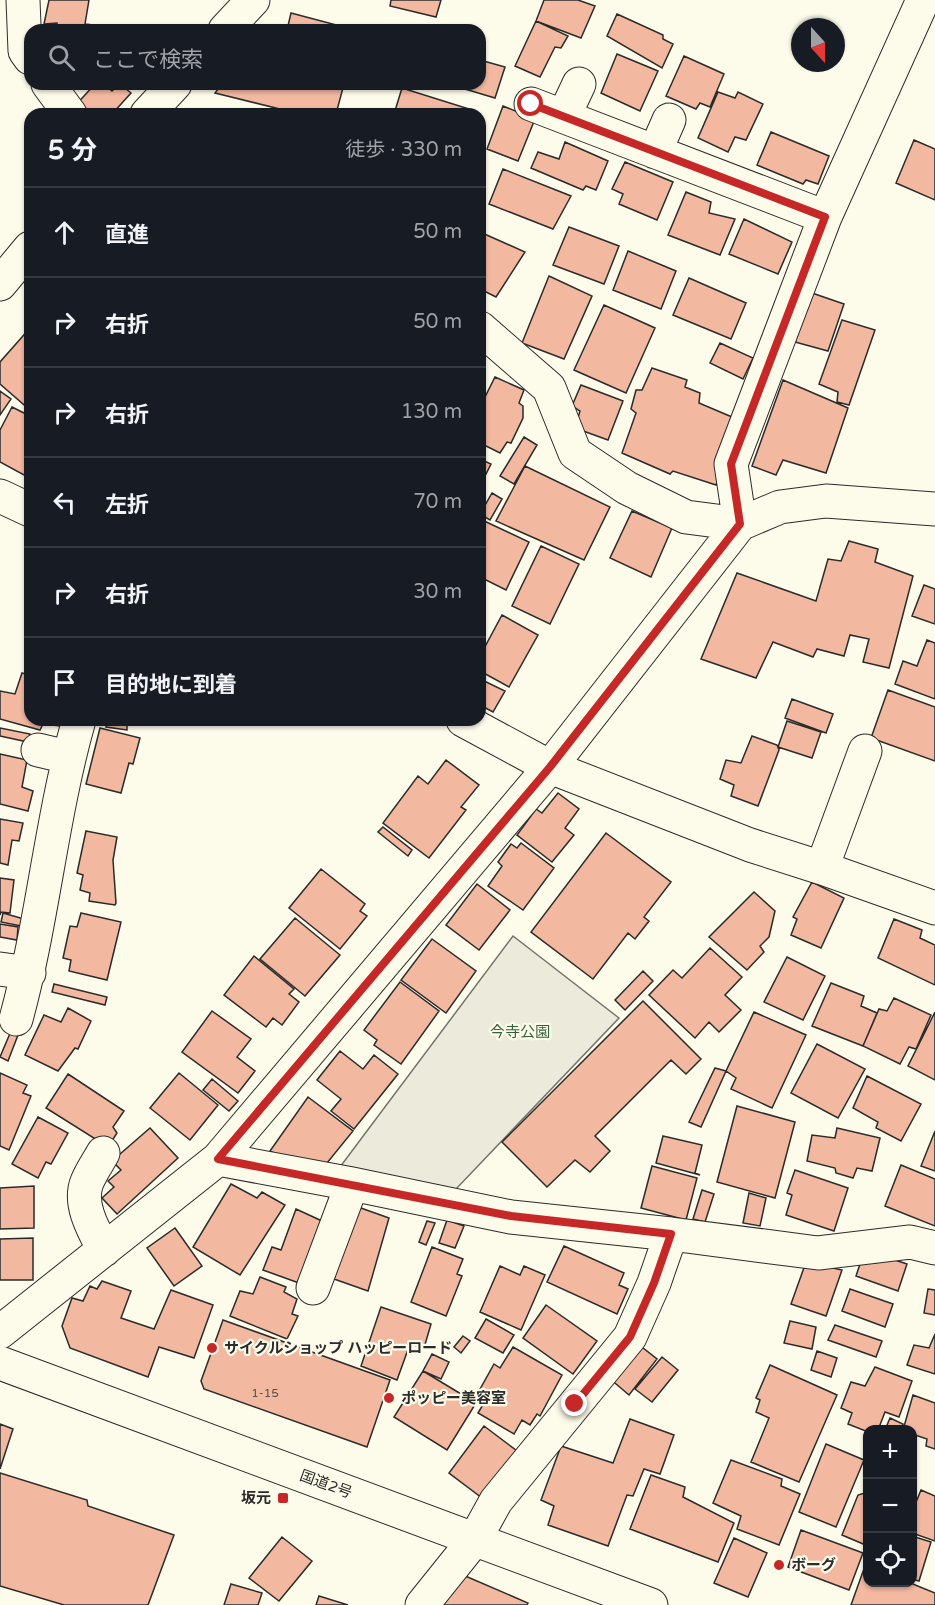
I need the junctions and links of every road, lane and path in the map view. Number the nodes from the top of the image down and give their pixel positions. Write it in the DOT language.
graph roads {
  1 [pos="23,0"];
  2 [pos="253,0"];
  3 [pos="923,0"];
  4 [pos="231,24"];
  5 [pos="24,26"];
  6 [pos="579,84"];
  7 [pos="52,90"];
  8 [pos="169,90"];
  9 [pos="531,104"];
  10 [pos="66,108"];
  11 [pos="153,108"];
  12 [pos="564,116"];
  13 [pos="669,120"];
  14 [pos="655,152"];
  15 [pos="825,217"];
  16 [pos="24,255"];
  17 [pos="0,284"];
  18 [pos="486,333"];
  19 [pos="0,496"];
  20 [pos="24,507"];
  21 [pos="935,509"];
  22 [pos="740,524"];
  23 [pos="74,726"];
  24 [pos="474,726"];
  25 [pos="865,751"];
  26 [pos="550,767"];
  27 [pos="822,868"];
  28 [pos="935,908"];
  29 [pos="14,971"];
  30 [pos="16,1019"];
  31 [pos="103,1153"];
  32 [pos="218,1159"];
  33 [pos="352,1184"];
  34 [pos="671,1234"];
  35 [pos="935,1248"];
  36 [pos="104,1250"];
  37 [pos="313,1288"];
  38 [pos="0,1332"];
  39 [pos="0,1363"];
  40 [pos="475,1539"];
  41 [pos="422,1605"];
  42 [pos="651,1605"];
  1 -- 5 [label="main road"];
  2 -- 4 [label="main road"];
  3 -- 15 [label="main road"];
  6 -- 12 [label="main road"];
  7 -- 10 [label="main road"];
  8 -- 11 [label="main road"];
  9 -- 12 [label="main road"];
  12 -- 14 [label="main road"];
  13 -- 14 [label="main road"];
  14 -- 15 [label="main road"];
  15 -- 22 [label="main road"];
  16 -- 17 [label="main road"];
  18 -- 22 [label="main road"];
  19 -- 20 [label="main road"];
  21 -- 22 [label="main road"];
  22 -- 26 [label="main road"];
  23 -- 29 [label="main road"];
  24 -- 26 [label="main road"];
  25 -- 27 [label="main road"];
  26 -- 27 [label="main road"];
  26 -- 32 [label="main road"];
  27 -- 28 [label="main road"];
  29 -- 30 [label="main road"];
  31 -- 36 [label="main road"];
  32 -- 33 [label="main road"];
  32 -- 36 [label="main road"];
  33 -- 34 [label="main road"];
  33 -- 37 [label="main road"];
  34 -- 35 [label="main road"];
  34 -- 40 [label="main road"];
  36 -- 38 [label="main road"];
  39 -- 40 [label="main road, 国道2号"];
  40 -- 41 [label="main road"];
  40 -- 42 [label="main road, 国道2号"];
}
